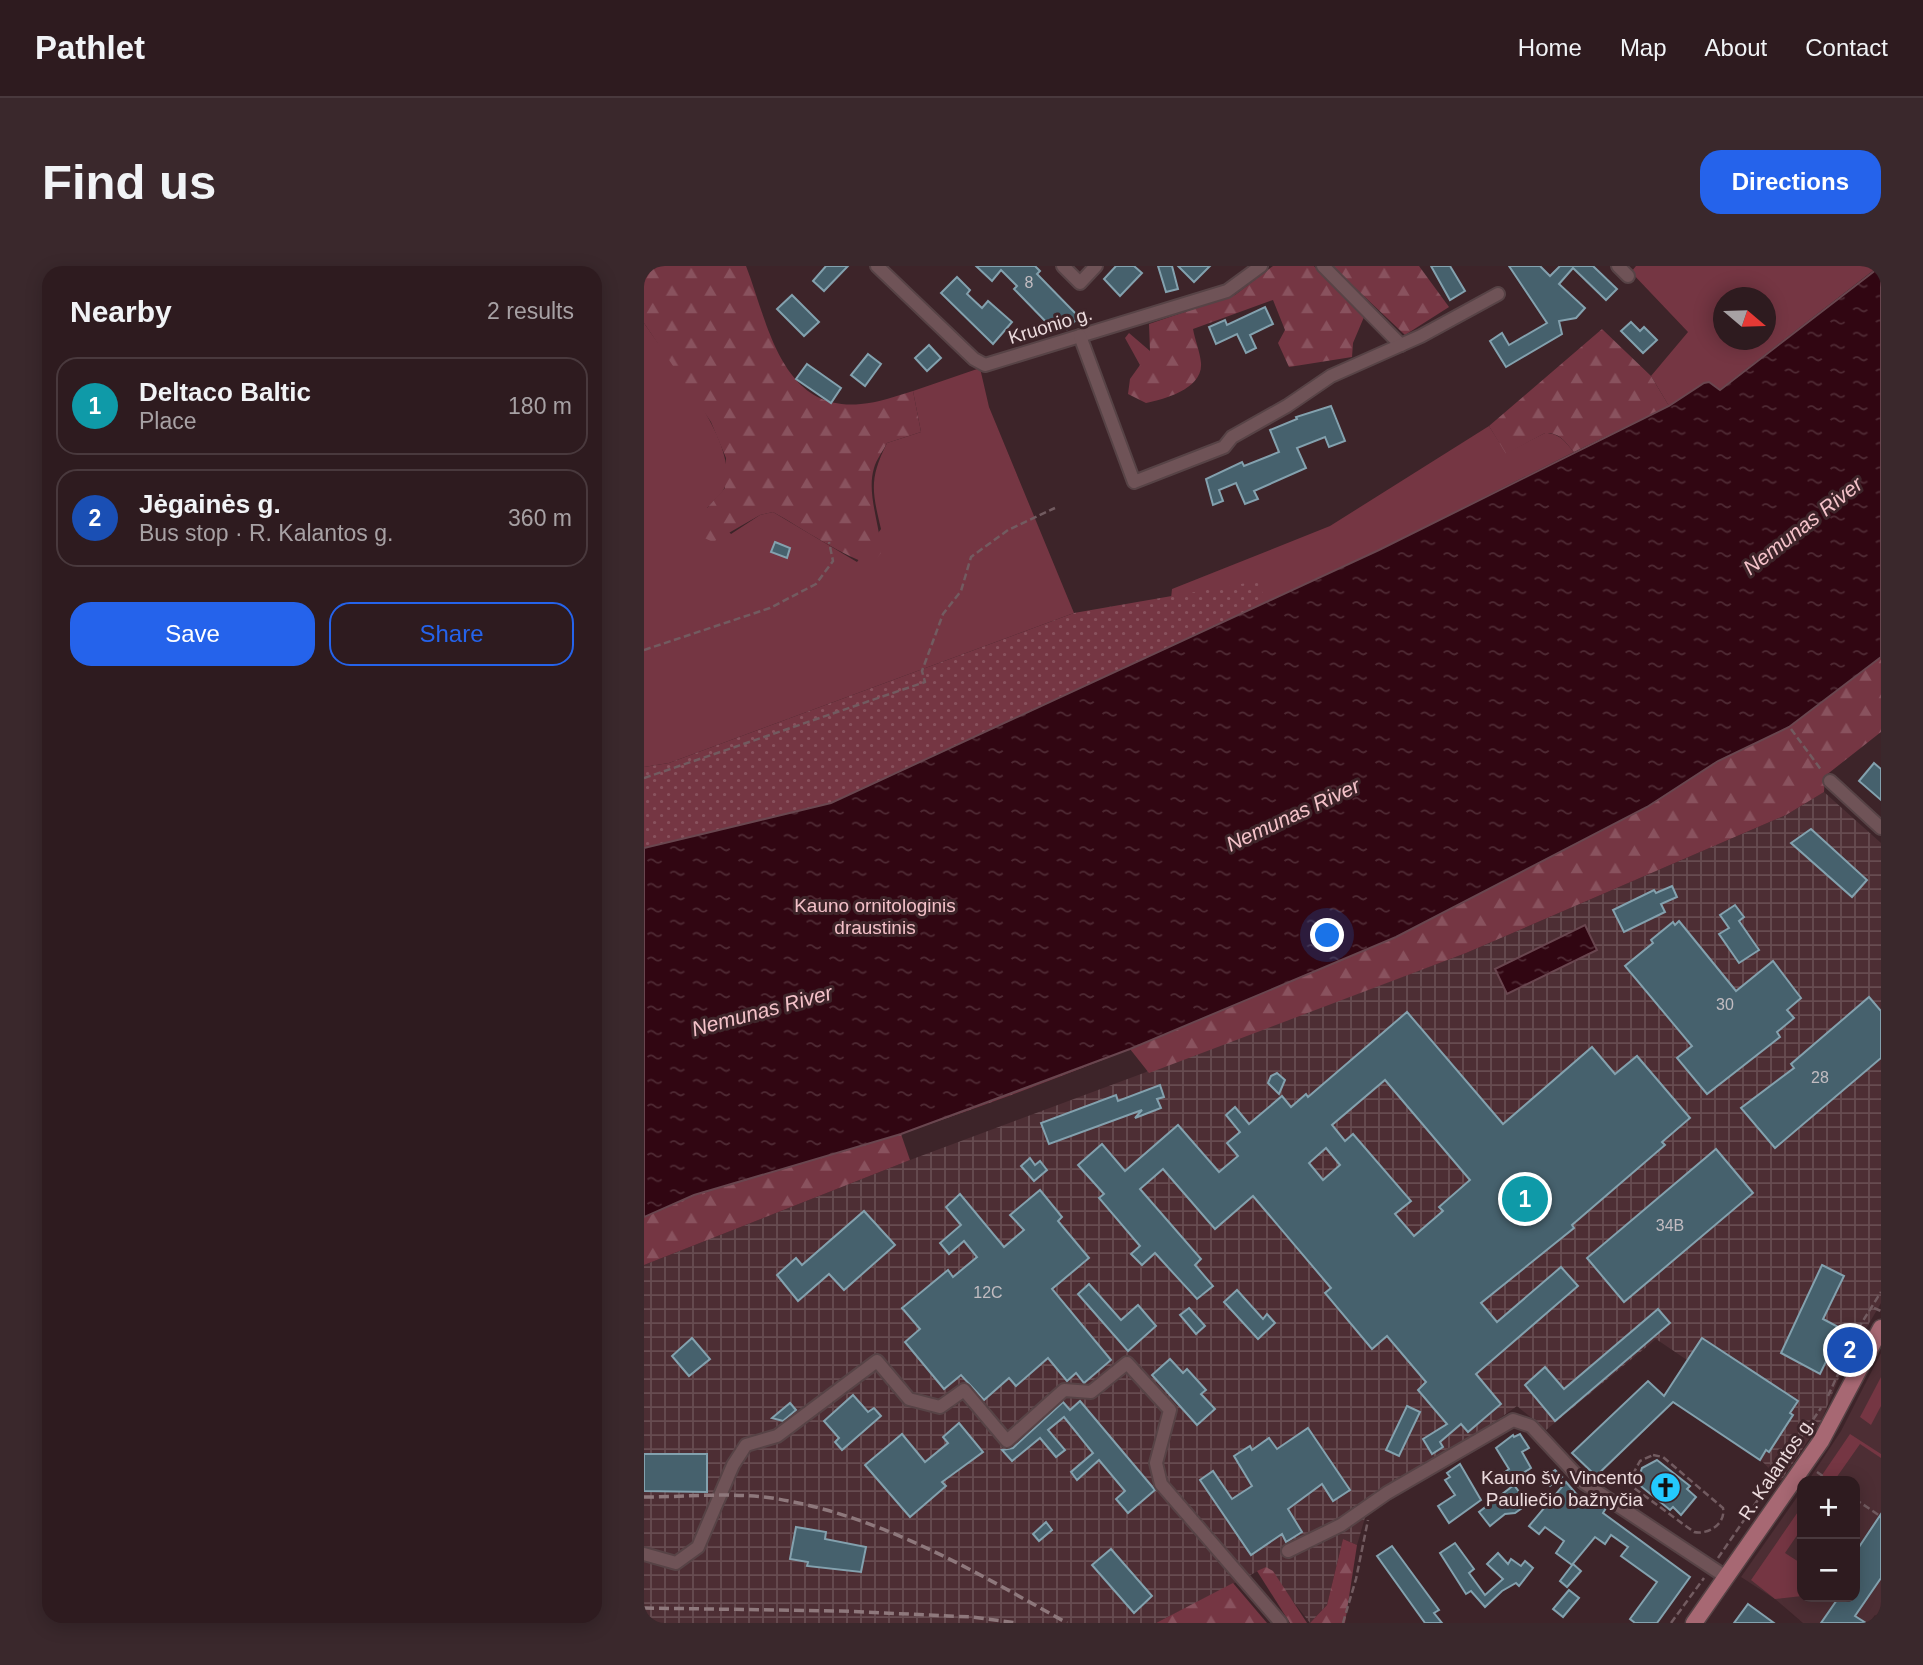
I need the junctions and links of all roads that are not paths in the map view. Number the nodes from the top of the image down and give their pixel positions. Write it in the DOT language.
graph roads {
  1 [pos="877,266"];
  2 [pos="1063,266"];
  3 [pos="1096,266"];
  4 [pos="1261,266"];
  5 [pos="1323,266"];
  6 [pos="1618,266"];
  7 [pos="1628,276"];
  8 [pos="1498,294"];
  9 [pos="1080,336"];
  10 [pos="1401,345"];
  11 [pos="1830,781"];
  12 [pos="1881,828"];
  13 [pos="1881,1328"];
  14 [pos="1288,1551"];
  15 [pos="644,1554"];
  16 [pos="1726,1577"];
  17 [pos="1281,1623"];
  18 [pos="1694,1623"];
  1 -- 9 [label="street, Kruonio g."];
  2 -- 3 [label="street"];
  4 -- 9 [label="street, Kruonio g."];
  5 -- 10 [label="street"];
  6 -- 7 [label="street"];
  8 -- 10 [label="street"];
  9 -- 10 [label="street"];
  11 -- 12 [label="street"];
  13 -- 16 [label="main road, R. Kalantos g."];
  14 -- 16 [label="street"];
  15 -- 17 [label="street"];
  16 -- 18 [label="main road, R. Kalantos g."];
}
